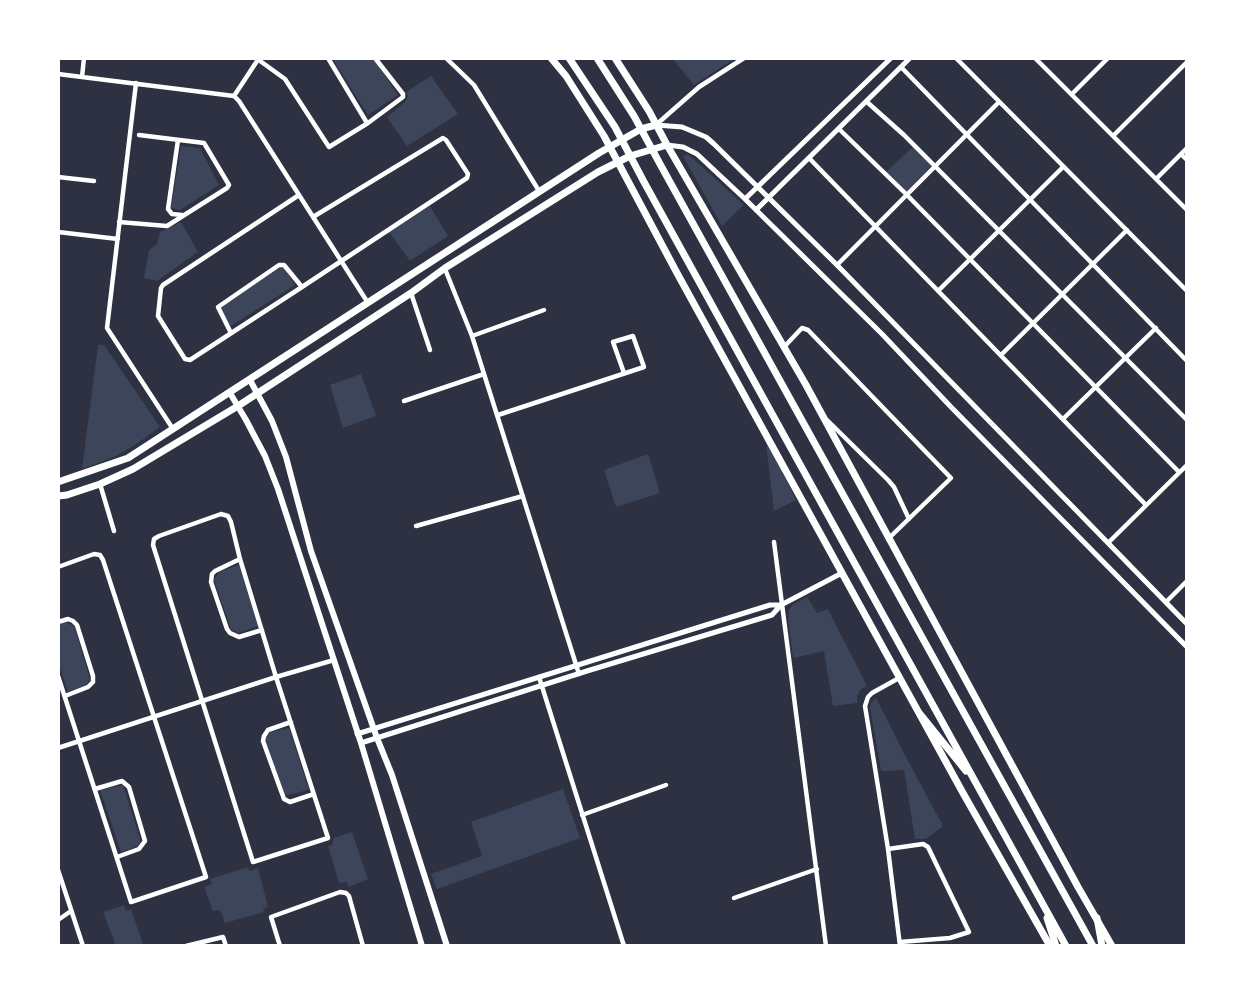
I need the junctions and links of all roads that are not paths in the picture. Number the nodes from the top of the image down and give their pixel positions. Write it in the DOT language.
graph roads {
  1 [pos="84,58"];
  2 [pos="258,58"];
  3 [pos="328,58"];
  4 [pos="375,58"];
  5 [pos="446,58"];
  6 [pos="551,58"];
  7 [pos="569,58"];
  8 [pos="597,58"];
  9 [pos="615,58"];
  10 [pos="891,58"];
  11 [pos="910,58"];
  12 [pos="956,58"];
  13 [pos="1035,58"];
  14 [pos="1108,58"];
  15 [pos="742,59"];
  16 [pos="1187,62"];
  17 [pos="901,67"];
  18 [pos="58,74"];
  19 [pos="82,77"];
  20 [pos="136,83"];
  21 [pos="1072,94"];
  22 [pos="234,96"];
  23 [pos="866,102"];
  24 [pos="999,102"];
  25 [pos="368,123"];
  26 [pos="656,125"];
  27 [pos="839,129"];
  28 [pos="641,130"];
  29 [pos="139,135"];
  30 [pos="967,135"];
  31 [pos="1113,136"];
  32 [pos="621,139"];
  33 [pos="178,140"];
  34 [pos="667,145"];
  35 [pos="609,146"];
  36 [pos="1187,148"];
  37 [pos="652,149"];
  38 [pos="1181,154"];
  39 [pos="630,156"];
  40 [pos="809,158"];
  41 [pos="1187,160"];
  42 [pos="617,162"];
  43 [pos="935,167"];
  44 [pos="1063,167"];
  45 [pos="58,177"];
  46 [pos="1156,179"];
  47 [pos="94,181"];
  48 [pos="758,187"];
  49 [pos="539,191"];
  50 [pos="299,195"];
  51 [pos="907,195"];
  52 [pos="769,198"];
  53 [pos="745,199"];
  54 [pos="1030,199"];
  55 [pos="756,210"];
  56 [pos="1187,210"];
  57 [pos="184,215"];
  58 [pos="313,217"];
  59 [pos="119,222"];
  60 [pos="875,227"];
  61 [pos="1127,230"];
  62 [pos="999,231"];
  63 [pos="58,232"];
  64 [pos="117,239"];
  65 [pos="970,259"];
  66 [pos="341,260"];
  67 [pos="1093,264"];
  68 [pos="837,265"];
  69 [pos="445,268"];
  70 [pos="302,287"];
  71 [pos="938,291"];
  72 [pos="1187,291"];
  73 [pos="411,293"];
  74 [pos="1062,295"];
  75 [pos="368,304"];
  76 [pos="544,310"];
  77 [pos="1033,323"];
  78 [pos="1156,328"];
  79 [pos="230,333"];
  80 [pos="472,336"];
  81 [pos="784,348"];
  82 [pos="430,350"];
  83 [pos="1000,355"];
  84 [pos="1125,358"];
  85 [pos="1187,361"];
  86 [pos="624,373"];
  87 [pos="484,374"];
  88 [pos="250,380"];
  89 [pos="1096,387"];
  90 [pos="230,393"];
  91 [pos="257,394"];
  92 [pos="404,401"];
  93 [pos="238,406"];
  94 [pos="821,414"];
  95 [pos="498,415"];
  96 [pos="1063,419"];
  97 [pos="1187,421"];
  98 [pos="173,429"];
  99 [pos="1187,465"];
  100 [pos="1180,472"];
  101 [pos="58,482"];
  102 [pos="100,484"];
  103 [pos="58,496"];
  104 [pos="523,496"];
  105 [pos="1146,505"];
  106 [pos="909,519"];
  107 [pos="416,526"];
  108 [pos="114,531"];
  109 [pos="888,538"];
  110 [pos="774,542"];
  111 [pos="1108,543"];
  112 [pos="240,559"];
  113 [pos="58,567"];
  114 [pos="842,573"];
  115 [pos="1187,582"];
  116 [pos="1166,602"];
  117 [pos="781,605"];
  118 [pos="58,622"];
  119 [pos="1187,624"];
  120 [pos="262,630"];
  121 [pos="1187,647"];
  122 [pos="334,660"];
  123 [pos="577,666"];
  124 [pos="579,674"];
  125 [pos="58,676"];
  126 [pos="276,677"];
  127 [pos="539,677"];
  128 [pos="900,678"];
  129 [pos="541,686"];
  130 [pos="65,696"];
  131 [pos="202,702"];
  132 [pos="920,714"];
  133 [pos="154,716"];
  134 [pos="291,722"];
  135 [pos="374,729"];
  136 [pos="357,734"];
  137 [pos="377,738"];
  138 [pos="78,741"];
  139 [pos="361,743"];
  140 [pos="58,748"];
  141 [pos="666,786"];
  142 [pos="978,786"];
  143 [pos="95,789"];
  144 [pos="314,794"];
  145 [pos="582,815"];
  146 [pos="888,849"];
  147 [pos="117,857"];
  148 [pos="817,869"];
  149 [pos="58,870"];
  150 [pos="734,898"];
  151 [pos="1044,908"];
  152 [pos="71,911"];
  153 [pos="1097,918"];
  154 [pos="58,920"];
  155 [pos="900,944"];
  156 [pos="83,946"];
  157 [pos="186,946"];
  158 [pos="226,946"];
  159 [pos="280,946"];
  160 [pos="363,946"];
  161 [pos="422,946"];
  162 [pos="446,946"];
  163 [pos="624,946"];
  164 [pos="826,946"];
  165 [pos="1050,946"];
  166 [pos="1056,946"];
  167 [pos="1066,946"];
  168 [pos="1093,946"];
  169 [pos="1102,946"];
  170 [pos="1112,946"];
  1 -- 19 [label="street"];
  2 -- 22 [label="street"];
  2 -- 25 [label="street"];
  3 -- 25 [label="street"];
  4 -- 25 [label="street"];
  5 -- 49 [label="street"];
  6 -- 35 [label="main road"];
  7 -- 32 [label="main road"];
  8 -- 28 [label="main road"];
  9 -- 26 [label="main road"];
  10 -- 48 [label="street"];
  11 -- 17 [label="street"];
  12 -- 24 [label="street"];
  13 -- 21 [label="street"];
  14 -- 21 [label="street"];
  15 -- 26 [label="street"];
  16 -- 31 [label="street"];
  17 -- 23 [label="street"];
  17 -- 30 [label="street"];
  18 -- 19 [label="street"];
  19 -- 20 [label="street"];
  20 -- 22 [label="street"];
  20 -- 59 [label="street"];
  21 -- 31 [label="street"];
  22 -- 50 [label="street"];
  23 -- 27 [label="street"];
  23 -- 43 [label="street"];
  24 -- 30 [label="street"];
  24 -- 44 [label="street"];
  26 -- 28 [label="main road"];
  26 -- 34 [label="main road"];
  26 -- 48 [label="street"];
  27 -- 40 [label="street"];
  27 -- 51 [label="street"];
  28 -- 32 [label="main road"];
  28 -- 37 [label="main road"];
  29 -- 33 [label="street"];
  30 -- 43 [label="street"];
  30 -- 54 [label="street"];
  31 -- 46 [label="street"];
  32 -- 35 [label="main road"];
  32 -- 39 [label="main road"];
  33 -- 57 [label="street"];
  33 -- 57 [label="street"];
  34 -- 37 [label="main road"];
  34 -- 53 [label="street"];
  34 -- 81 [label="main road"];
  35 -- 42 [label="main road"];
  35 -- 49 [label="main road"];
  36 -- 38 [label="street"];
  37 -- 39 [label="main road"];
  37 -- 168 [label="main road"];
  38 -- 41 [label="street"];
  38 -- 46 [label="street"];
  39 -- 42 [label="main road"];
  39 -- 142 [label="main road"];
  40 -- 52 [label="street"];
  40 -- 60 [label="street"];
  42 -- 69 [label="main road"];
  42 -- 114 [label="main road"];
  43 -- 51 [label="street"];
  43 -- 62 [label="street"];
  44 -- 54 [label="street"];
  44 -- 61 [label="street"];
  45 -- 47 [label="street"];
  46 -- 56 [label="street"];
  48 -- 52 [label="street"];
  48 -- 53 [label="street"];
  49 -- 75 [label="main road"];
  50 -- 58 [label="street"];
  50 -- 79 [label="street"];
  51 -- 60 [label="street"];
  51 -- 65 [label="street"];
  52 -- 55 [label="street"];
  52 -- 68 [label="street"];
  53 -- 55 [label="street"];
  54 -- 62 [label="street"];
  54 -- 67 [label="street"];
  55 -- 121 [label="street"];
  57 -- 59 [label="street"];
  58 -- 66 [label="street"];
  58 -- 66 [label="street"];
  59 -- 64 [label="street"];
  60 -- 68 [label="street"];
  60 -- 71 [label="street"];
  61 -- 67 [label="street"];
  61 -- 72 [label="street"];
  62 -- 65 [label="street"];
  62 -- 74 [label="street"];
  63 -- 64 [label="street"];
  64 -- 98 [label="street"];
  65 -- 71 [label="street"];
  65 -- 77 [label="street"];
  66 -- 70 [label="street"];
  66 -- 75 [label="street"];
  67 -- 74 [label="street"];
  67 -- 78 [label="street"];
  68 -- 111 [label="street"];
  69 -- 73 [label="main road"];
  69 -- 80 [label="street"];
  70 -- 79 [label="street"];
  70 -- 79 [label="street"];
  71 -- 83 [label="street"];
  73 -- 82 [label="street"];
  73 -- 91 [label="main road"];
  74 -- 77 [label="street"];
  74 -- 84 [label="street"];
  75 -- 88 [label="main road"];
  76 -- 80 [label="street"];
  77 -- 83 [label="street"];
  77 -- 89 [label="street"];
  78 -- 84 [label="street"];
  78 -- 85 [label="street"];
  80 -- 87 [label="street"];
  81 -- 94 [label="main road"];
  81 -- 106 [label="street"];
  83 -- 96 [label="street"];
  84 -- 89 [label="street"];
  84 -- 97 [label="street"];
  86 -- 86 [label="street"];
  86 -- 95 [label="street"];
  87 -- 92 [label="street"];
  87 -- 95 [label="street"];
  88 -- 90 [label="main road"];
  88 -- 91 [label="main road"];
  89 -- 96 [label="street"];
  89 -- 100 [label="street"];
  90 -- 93 [label="main road"];
  90 -- 98 [label="main road"];
  91 -- 93 [label="main road"];
  91 -- 135 [label="main road"];
  93 -- 102 [label="main road"];
  93 -- 122 [label="main road"];
  94 -- 106 [label="street"];
  94 -- 109 [label="main road"];
  95 -- 104 [label="street"];
  96 -- 105 [label="street"];
  98 -- 101 [label="main road"];
  99 -- 100 [label="street"];
  100 -- 105 [label="street"];
  102 -- 103 [label="main road"];
  102 -- 108 [label="street"];
  104 -- 107 [label="street"];
  104 -- 123 [label="street"];
  105 -- 111 [label="street"];
  106 -- 109 [label="street"];
  109 -- 153 [label="main road"];
  110 -- 117 [label="street"];
  111 -- 116 [label="street"];
  112 -- 120 [label="street"];
  112 -- 120 [label="street"];
  112 -- 131 [label="street"];
  113 -- 133 [label="street"];
  114 -- 117 [label="street"];
  114 -- 128 [label="main road"];
  115 -- 116 [label="street"];
  116 -- 119 [label="street"];
  117 -- 123 [label="street"];
  117 -- 124 [label="street"];
  117 -- 148 [label="street"];
  118 -- 130 [label="street"];
  120 -- 126 [label="street"];
  122 -- 126 [label="street"];
  122 -- 136 [label="main road"];
  123 -- 124 [label="street"];
  123 -- 127 [label="street"];
  124 -- 129 [label="street"];
  125 -- 130 [label="street"];
  126 -- 131 [label="street"];
  126 -- 134 [label="street"];
  127 -- 129 [label="street"];
  127 -- 135 [label="street"];
  128 -- 132 [label="main road"];
  128 -- 146 [label="street"];
  129 -- 137 [label="street"];
  129 -- 145 [label="street"];
  130 -- 138 [label="street"];
  131 -- 133 [label="street"];
  131 -- 144 [label="street"];
  132 -- 142 [label="main road"];
  132 -- 165 [label="main road"];
  133 -- 138 [label="street"];
  133 -- 147 [label="street"];
  134 -- 144 [label="street"];
  134 -- 144 [label="street"];
  135 -- 136 [label="street"];
  135 -- 137 [label="main road"];
  136 -- 139 [label="main road"];
  137 -- 139 [label="street"];
  137 -- 162 [label="main road"];
  138 -- 140 [label="street"];
  138 -- 143 [label="street"];
  139 -- 161 [label="main road"];
  141 -- 145 [label="street"];
  142 -- 151 [label="main road"];
  143 -- 147 [label="street"];
  143 -- 147 [label="street"];
  145 -- 163 [label="street"];
  146 -- 155 [label="street"];
  146 -- 155 [label="street"];
  148 -- 150 [label="street"];
  148 -- 164 [label="street"];
  149 -- 152 [label="street"];
  151 -- 166 [label="main road"];
  151 -- 167 [label="main road"];
  152 -- 154 [label="street"];
  152 -- 156 [label="street"];
  153 -- 169 [label="main road"];
  153 -- 170 [label="main road"];
  157 -- 158 [label="street"];
  159 -- 160 [label="street"];
}
